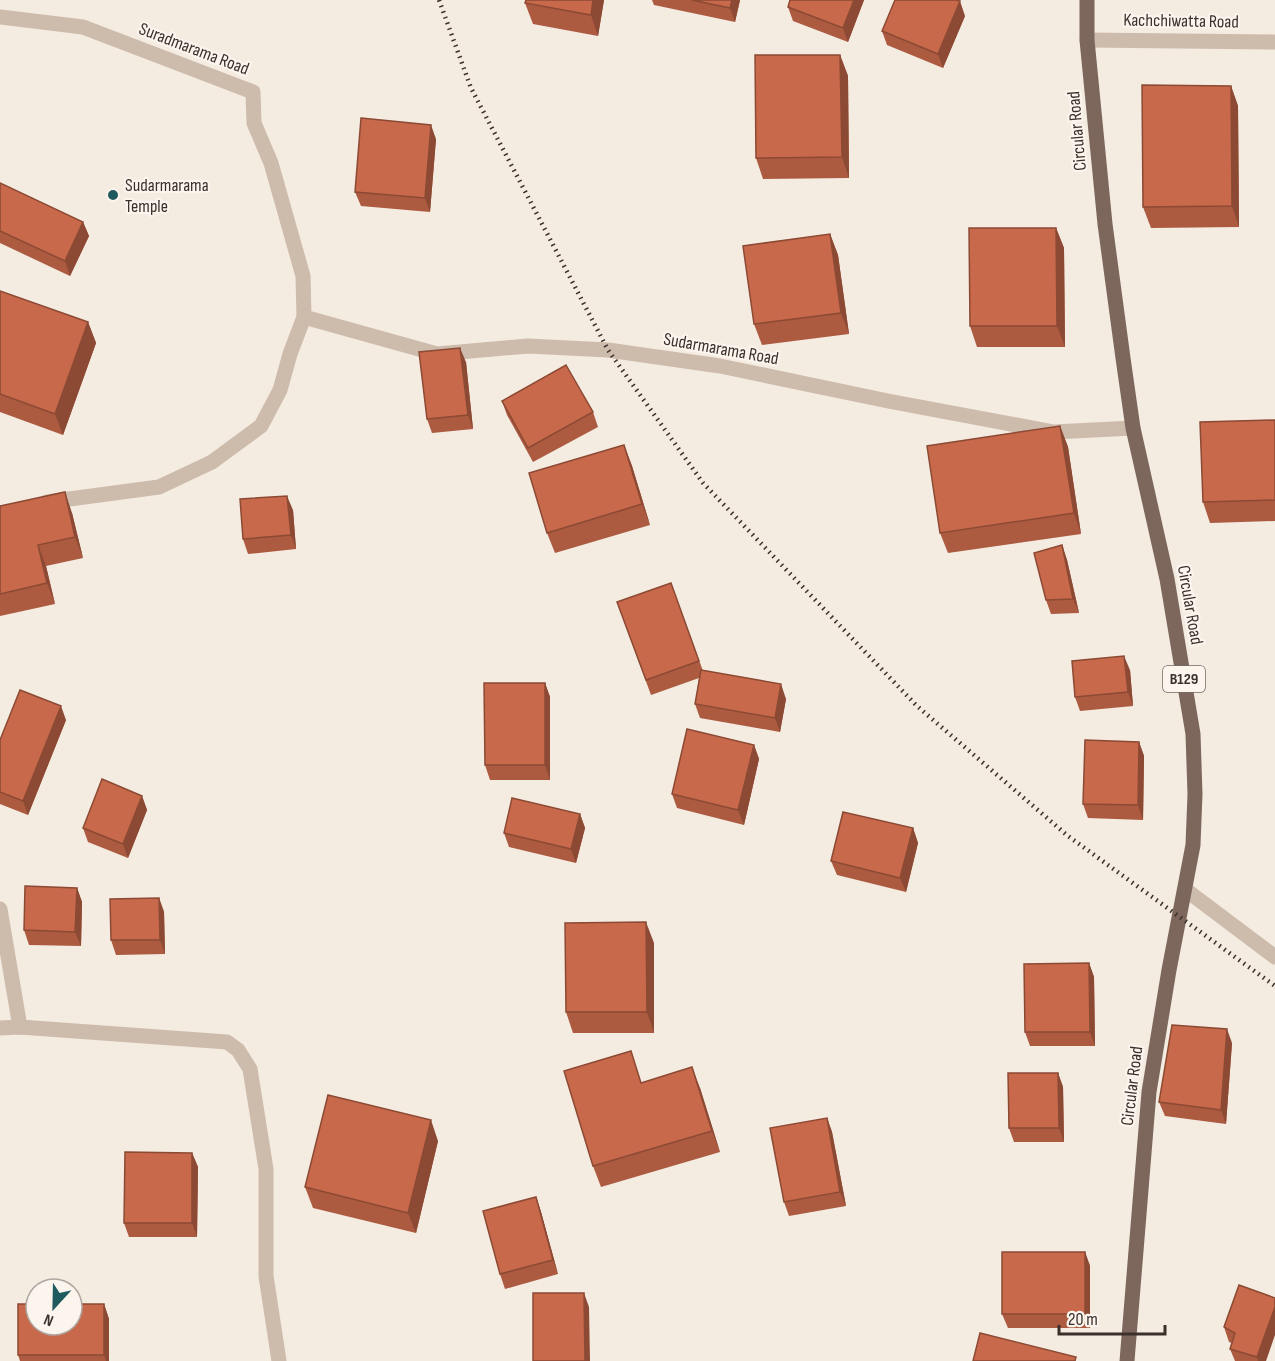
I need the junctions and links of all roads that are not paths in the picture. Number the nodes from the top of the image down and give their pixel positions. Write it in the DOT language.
graph roads {
  1 [pos="1087,0"];
  2 [pos="0,17"];
  3 [pos="1088,40"];
  4 [pos="1275,42"];
  5 [pos="304,317"];
  6 [pos="1133,428"];
  7 [pos="35,504"];
  8 [pos="1186,890"];
  9 [pos="0,909"];
  10 [pos="1275,957"];
  11 [pos="20,1027"];
  12 [pos="0,1028"];
  13 [pos="279,1361"];
  14 [pos="1127,1361"];
  1 -- 3 [label="main road, Circular Road / B129"];
  2 -- 5 [label="street, Suradmarama Road"];
  3 -- 4 [label="street, Kachchiwatta Road"];
  3 -- 6 [label="main road, Circular Road / B129"];
  5 -- 6 [label="street, Sudarmarama Road"];
  5 -- 7 [label="street"];
  6 -- 8 [label="main road, Circular Road / B129"];
  8 -- 10 [label="street"];
  8 -- 14 [label="main road, Circular Road / B129"];
  9 -- 11 [label="street"];
  11 -- 12 [label="street"];
  11 -- 13 [label="street"];
}
